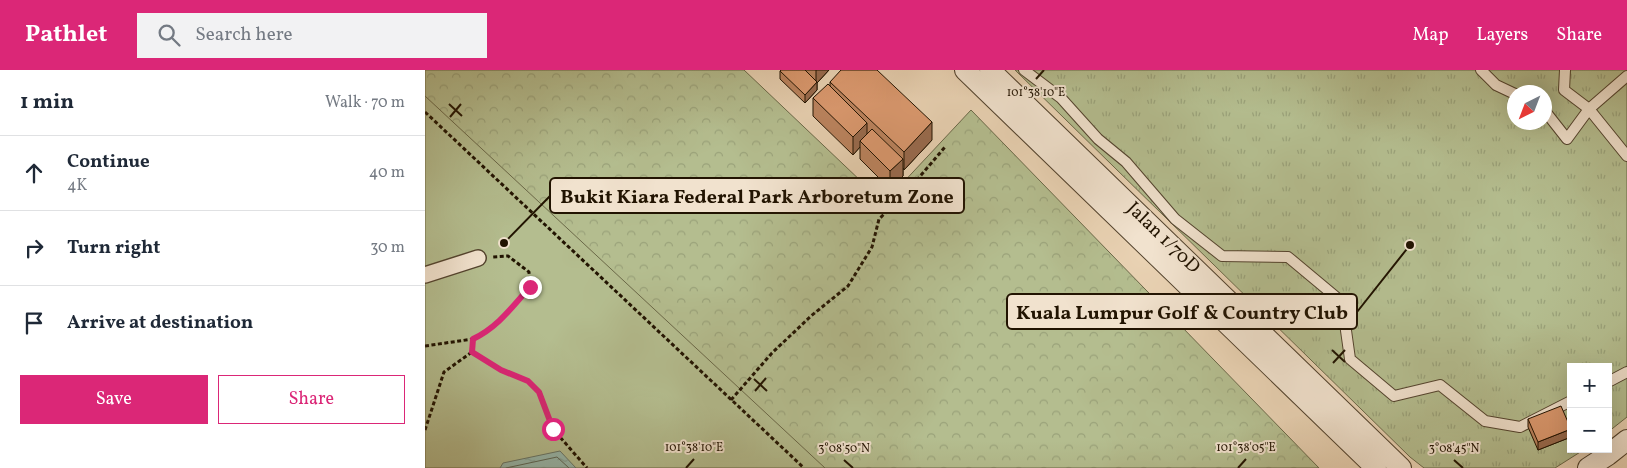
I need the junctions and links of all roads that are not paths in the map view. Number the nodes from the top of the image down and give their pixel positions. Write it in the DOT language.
graph roads {
  1 [pos="965,70"];
  2 [pos="990,70"];
  3 [pos="1024,70"];
  4 [pos="1481,70"];
  5 [pos="1565,70"];
  6 [pos="1627,76"];
  7 [pos="1507,90"];
  8 [pos="1589,109"];
  9 [pos="1552,120"];
  10 [pos="1627,156"];
  11 [pos="478,258"];
  12 [pos="425,275"];
  13 [pos="1627,372"];
  14 [pos="1612,380"];
  15 [pos="1567,403"];
  16 [pos="1627,440"];
  17 [pos="1627,458"];
  18 [pos="1376,468"];
  19 [pos="1401,468"];
  20 [pos="1588,468"];
  21 [pos="1613,468"];
  1 -- 18 [label="street, Jalan 1/70D"];
  2 -- 19 [label="street, Jalan 1/70D"];
  3 -- 15 [label="lane"];
  4 -- 7 [label="lane"];
  5 -- 8 [label="lane"];
  6 -- 8 [label="lane"];
  8 -- 9 [label="lane"];
  8 -- 10 [label="lane"];
  11 -- 12 [label="street"];
  13 -- 14 [label="lane"];
  16 -- 20 [label="street"];
  17 -- 21 [label="street"];
}
